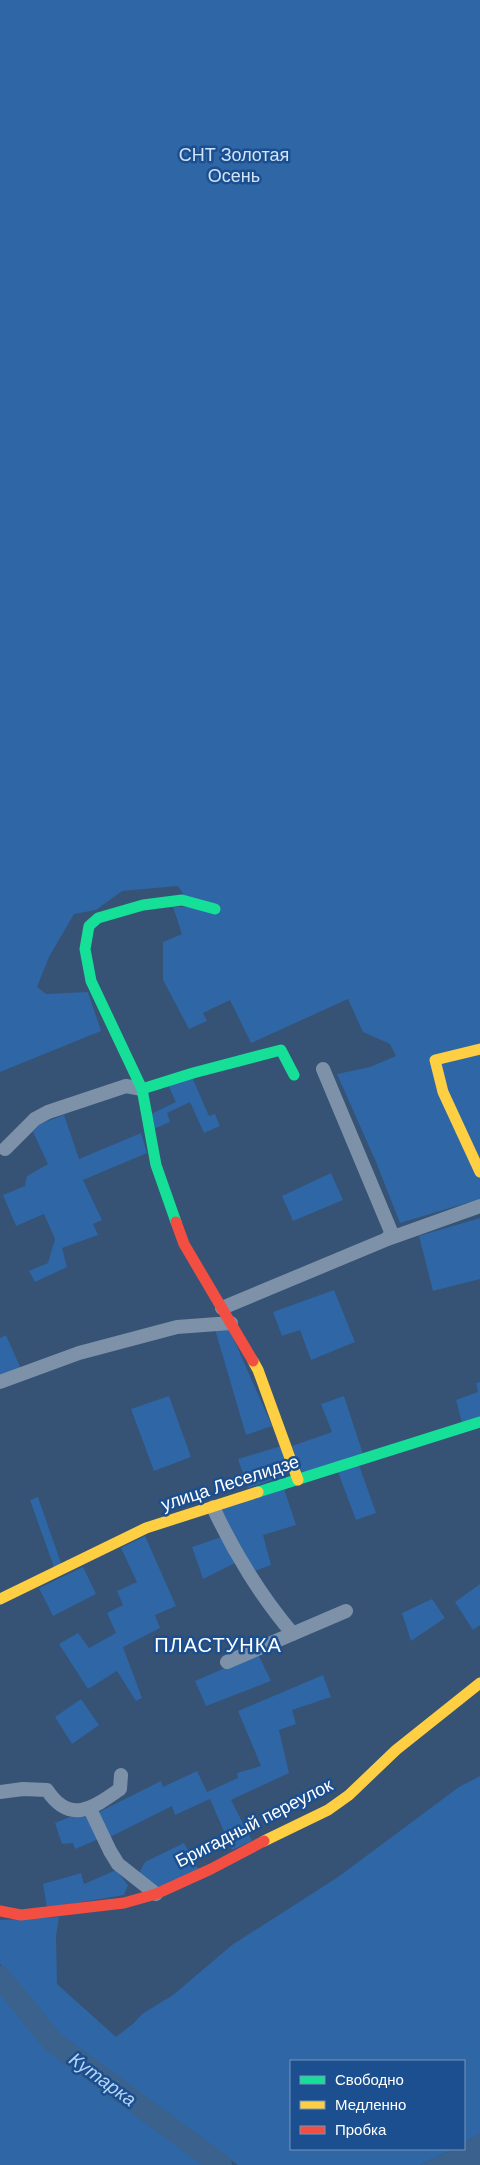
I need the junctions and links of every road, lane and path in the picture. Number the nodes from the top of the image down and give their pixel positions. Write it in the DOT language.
graph roads {
  1 [pos="215,909"];
  2 [pos="480,1049"];
  3 [pos="323,1069"];
  4 [pos="294,1075"];
  5 [pos="142,1089"];
  6 [pos="5,1148"];
  7 [pos="480,1172"];
  8 [pos="480,1206"];
  9 [pos="385,1240"];
  10 [pos="222,1308"];
  11 [pos="231,1323"];
  12 [pos="0,1382"];
  13 [pos="480,1422"];
  14 [pos="298,1480"];
  15 [pos="213,1507"];
  16 [pos="0,1599"];
  17 [pos="346,1612"];
  18 [pos="293,1634"];
  19 [pos="227,1662"];
  20 [pos="480,1683"];
  21 [pos="121,1774"];
  22 [pos="0,1792"];
  23 [pos="90,1809"];
  24 [pos="156,1894"];
  25 [pos="0,1911"];
  1 -- 5 [label="street"];
  2 -- 7 [label="street"];
  3 -- 9 [label="street"];
  4 -- 5 [label="street"];
  5 -- 6 [label="street"];
  5 -- 10 [label="street"];
  8 -- 9 [label="street"];
  9 -- 10 [label="street"];
  10 -- 11 [label="street"];
  11 -- 12 [label="street"];
  11 -- 14 [label="street"];
  13 -- 14 [label="street, улица Леселидзе"];
  14 -- 15 [label="street, улица Леселидзе"];
  15 -- 16 [label="street, улица Леселидзе"];
  15 -- 18 [label="street"];
  17 -- 18 [label="street"];
  18 -- 19 [label="street"];
  20 -- 24 [label="street, Бригадный переулок"];
  21 -- 23 [label="street"];
  22 -- 23 [label="street"];
  23 -- 24 [label="street"];
  24 -- 25 [label="street, Бригадный переулок"];
}
